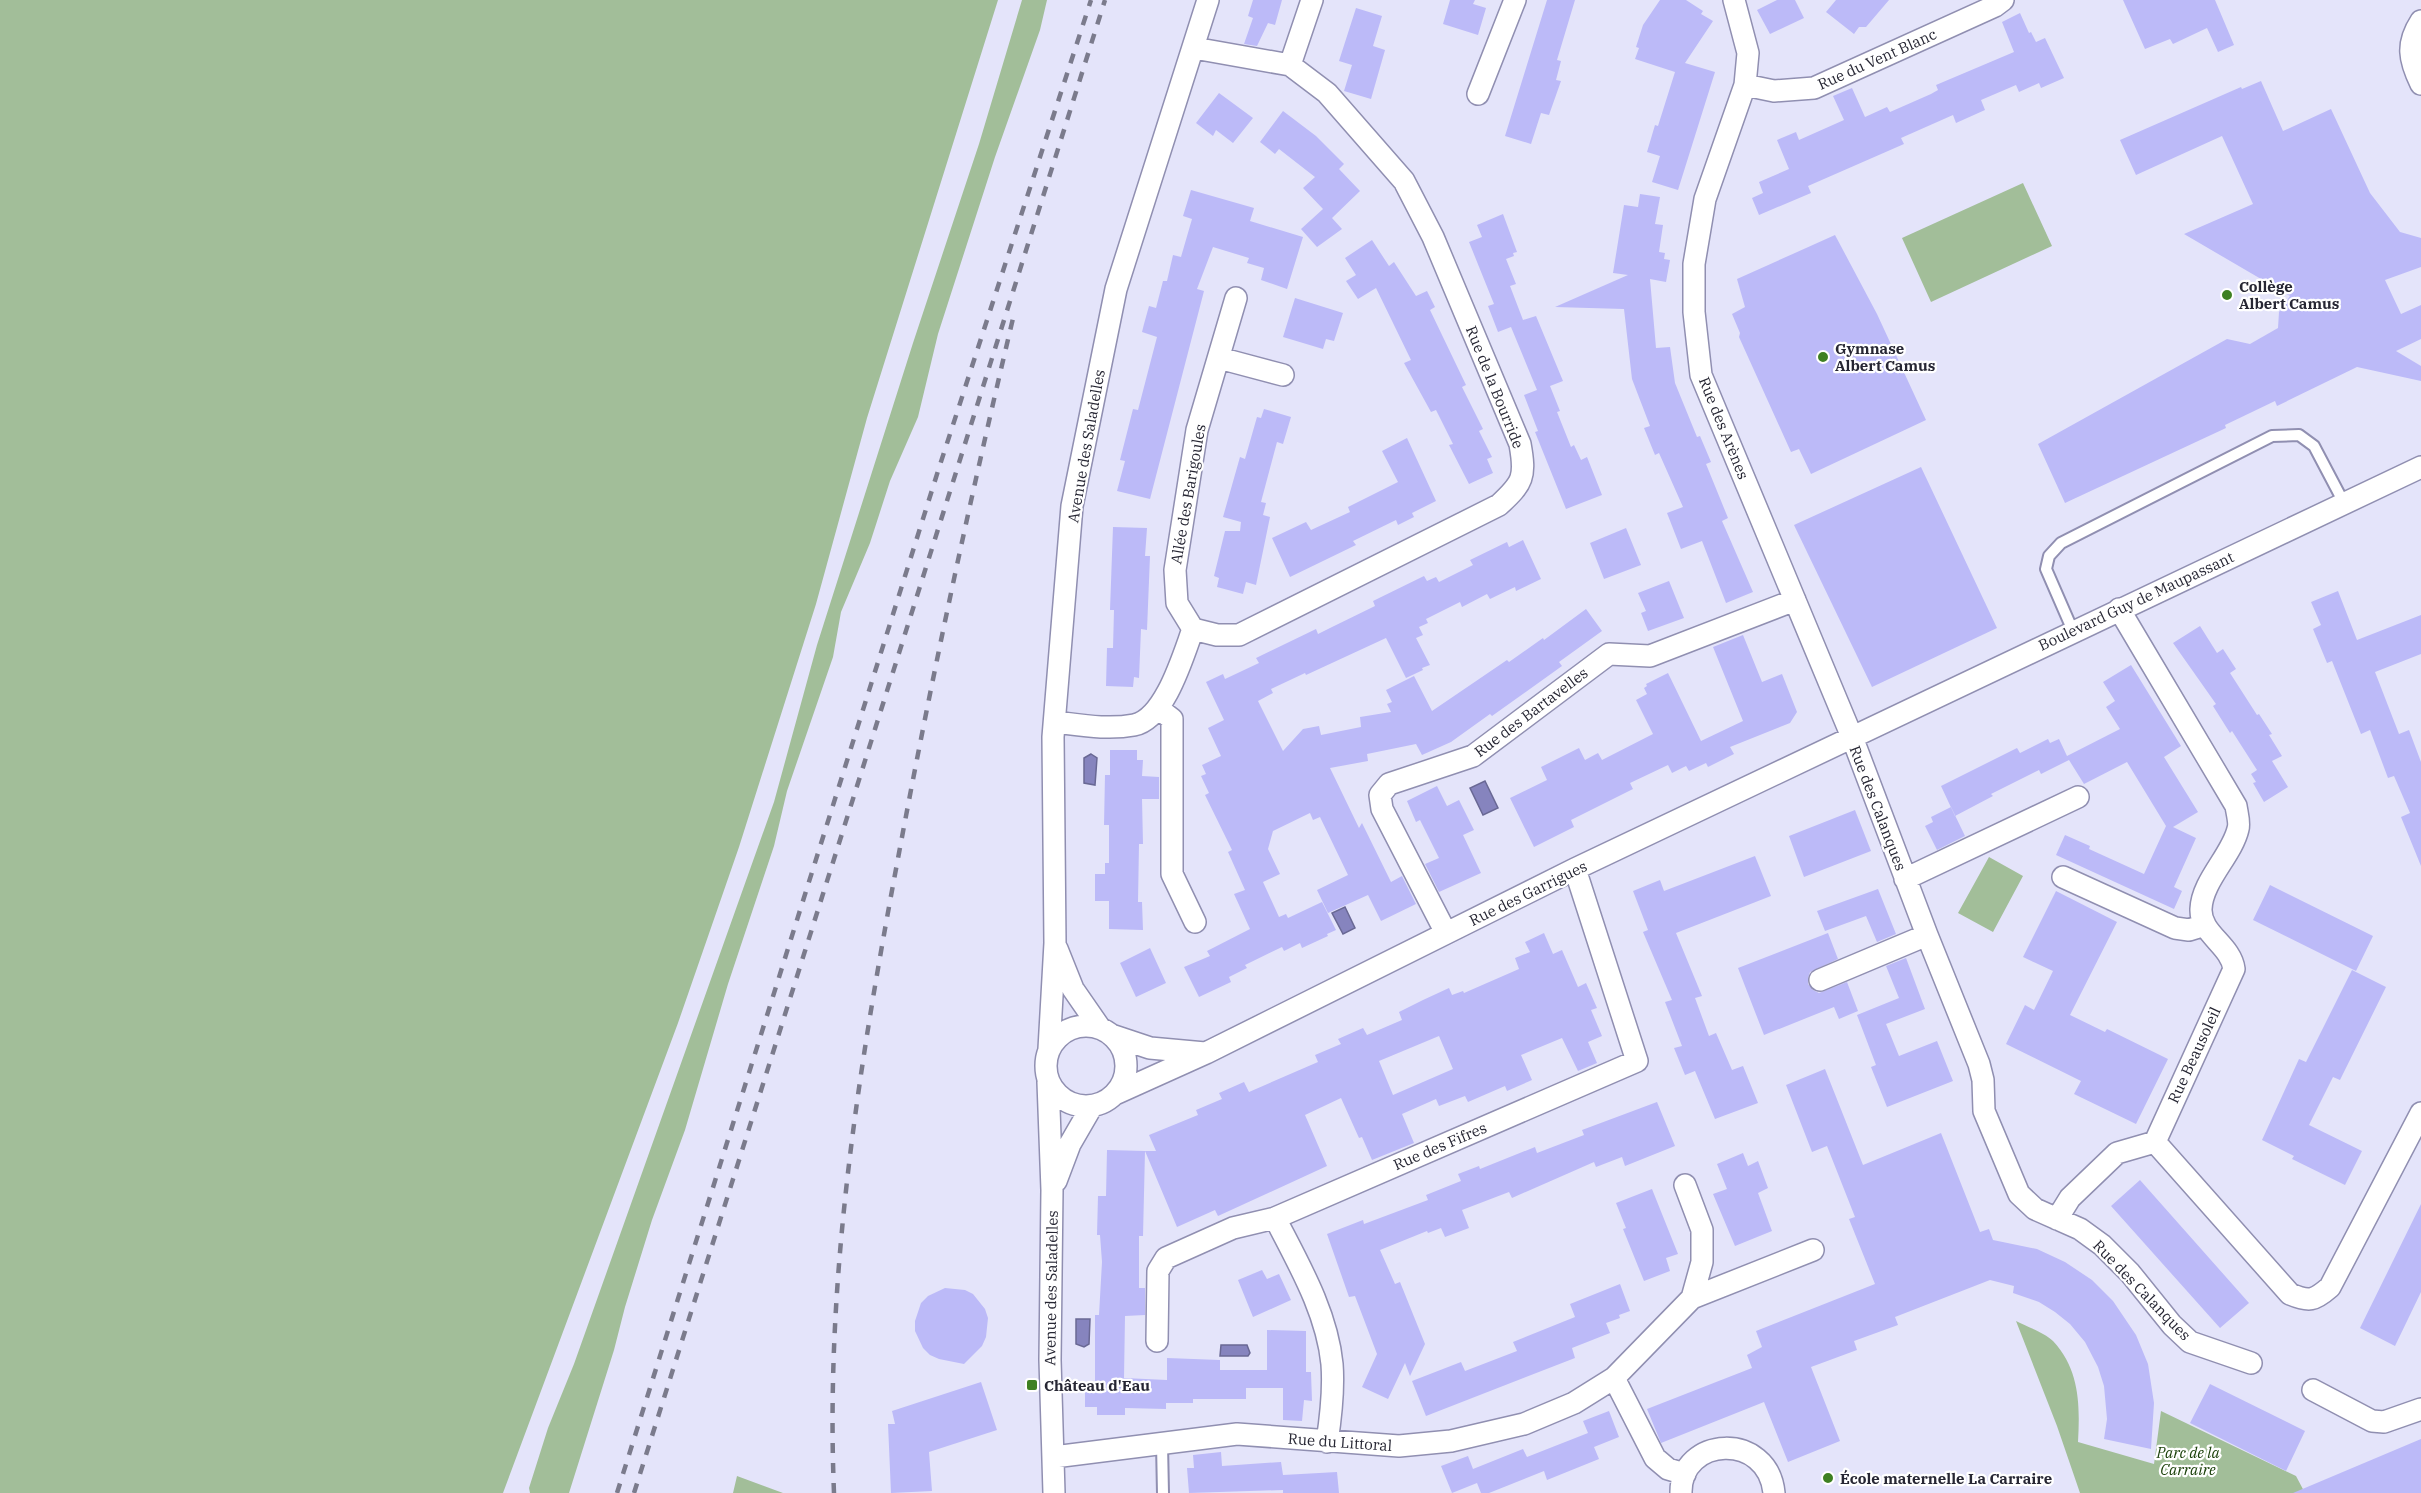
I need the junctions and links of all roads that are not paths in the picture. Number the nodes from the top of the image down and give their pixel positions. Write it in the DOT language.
graph roads {
  1 [pos="1208,0"];
  2 [pos="1312,0"];
  3 [pos="1515,0"];
  4 [pos="1734,0"];
  5 [pos="2003,0"];
  6 [pos="2421,21"];
  7 [pos="1194,48"];
  8 [pos="1290,65"];
  9 [pos="2421,84"];
  10 [pos="1745,85"];
  11 [pos="1478,94"];
  12 [pos="1236,298"];
  13 [pos="1220,358"];
  14 [pos="1283,375"];
  15 [pos="2421,468"];
  16 [pos="2344,503"];
  17 [pos="1795,600"];
  18 [pos="2119,609"];
  19 [pos="1193,629"];
  20 [pos="2073,631"];
  21 [pos="1159,708"];
  22 [pos="1055,722"];
  23 [pos="1852,737"];
  24 [pos="2078,797"];
  25 [pos="1575,869"];
  26 [pos="2063,877"];
  27 [pos="1905,879"];
  28 [pos="1195,922"];
  29 [pos="2205,925"];
  30 [pos="1446,933"];
  31 [pos="1927,935"];
  32 [pos="1055,943"];
  33 [pos="1820,980"];
  34 [pos="1106,1031"];
  35 [pos="1049,1050"];
  36 [pos="1206,1053"];
  37 [pos="1048,1082"];
  38 [pos="1116,1094"];
  39 [pos="1092,1106"];
  40 [pos="2421,1113"];
  41 [pos="2155,1142"];
  42 [pos="2413,1146"];
  43 [pos="1685,1185"];
  44 [pos="1052,1190"];
  45 [pos="1275,1218"];
  46 [pos="2057,1219"];
  47 [pos="1813,1250"];
  48 [pos="1692,1298"];
  49 [pos="1157,1341"];
  50 [pos="2251,1363"];
  51 [pos="1614,1378"];
  52 [pos="2313,1390"];
  53 [pos="2421,1409"];
  54 [pos="1327,1442"];
  55 [pos="1162,1444"];
  56 [pos="1054,1457"];
  57 [pos="1683,1483"];
  58 [pos="1054,1493"];
  59 [pos="1163,1493"];
  60 [pos="1774,1493"];
  1 -- 7 [label="street, Avenue des Saladelles"];
  2 -- 8 [label="street"];
  3 -- 11 [label="street"];
  4 -- 10 [label="street, Rue des Arènes"];
  5 -- 10 [label="street, Rue du Vent Blanc"];
  6 -- 9 [label="street"];
  7 -- 8 [label="street, Rue de la Bourride"];
  7 -- 22 [label="street, Avenue des Saladelles"];
  8 -- 19 [label="street, Rue de la Bourride"];
  10 -- 17 [label="street, Rue des Arènes"];
  12 -- 13 [label="street, Allée des Barigoules"];
  13 -- 14 [label="street"];
  13 -- 19 [label="street, Allée des Barigoules"];
  15 -- 16 [label="street, Boulevard Guy de Maupassant"];
  16 -- 18 [label="street, Boulevard Guy de Maupassant"];
  16 -- 20 [label="lane"];
  17 -- 23 [label="street, Rue des Arènes"];
  17 -- 30 [label="street, Rue des Bartavelles"];
  18 -- 20 [label="street, Boulevard Guy de Maupassant"];
  18 -- 29 [label="street"];
  19 -- 21 [label="street"];
  20 -- 23 [label="street, Boulevard Guy de Maupassant"];
  21 -- 22 [label="street"];
  21 -- 28 [label="street"];
  22 -- 32 [label="street, Avenue des Saladelles"];
  23 -- 25 [label="street, Rue des Garrigues"];
  23 -- 27 [label="street, Rue des Calanques"];
  24 -- 27 [label="street, Rue des Calanques"];
  25 -- 30 [label="street, Rue des Garrigues"];
  25 -- 45 [label="street, Rue des Fifres"];
  26 -- 29 [label="street"];
  27 -- 31 [label="street, Rue des Calanques"];
  29 -- 41 [label="street, Rue Beausoleil"];
  30 -- 36 [label="street, Rue des Garrigues"];
  31 -- 33 [label="street"];
  31 -- 46 [label="street, Rue des Calanques"];
  32 -- 34 [label="street, Avenue des Saladelles"];
  32 -- 35 [label="street, Avenue des Saladelles"];
  34 -- 35 [label="street"];
  34 -- 36 [label="street"];
  34 -- 38 [label="street"];
  35 -- 37 [label="street"];
  36 -- 38 [label="street, Rue des Garrigues"];
  37 -- 39 [label="street"];
  37 -- 44 [label="street, Avenue des Saladelles"];
  38 -- 39 [label="street"];
  39 -- 44 [label="street, Avenue des Saladelles"];
  40 -- 42 [label="street"];
  41 -- 42 [label="street"];
  41 -- 46 [label="street"];
  43 -- 48 [label="street, Rue du Littoral"];
  44 -- 56 [label="street, Avenue des Saladelles"];
  45 -- 49 [label="street"];
  45 -- 54 [label="street"];
  46 -- 50 [label="street, Rue des Calanques"];
  47 -- 48 [label="street, Rue du Littoral"];
  48 -- 51 [label="street, Rue du Littoral"];
  51 -- 54 [label="street, Rue du Littoral"];
  51 -- 57 [label="street"];
  52 -- 53 [label="street"];
  54 -- 55 [label="street, Rue du Littoral"];
  55 -- 56 [label="street, Rue du Littoral"];
  55 -- 59 [label="lane"];
  56 -- 58 [label="street, Avenue des Saladelles"];
  57 -- 60 [label="street"];
}
